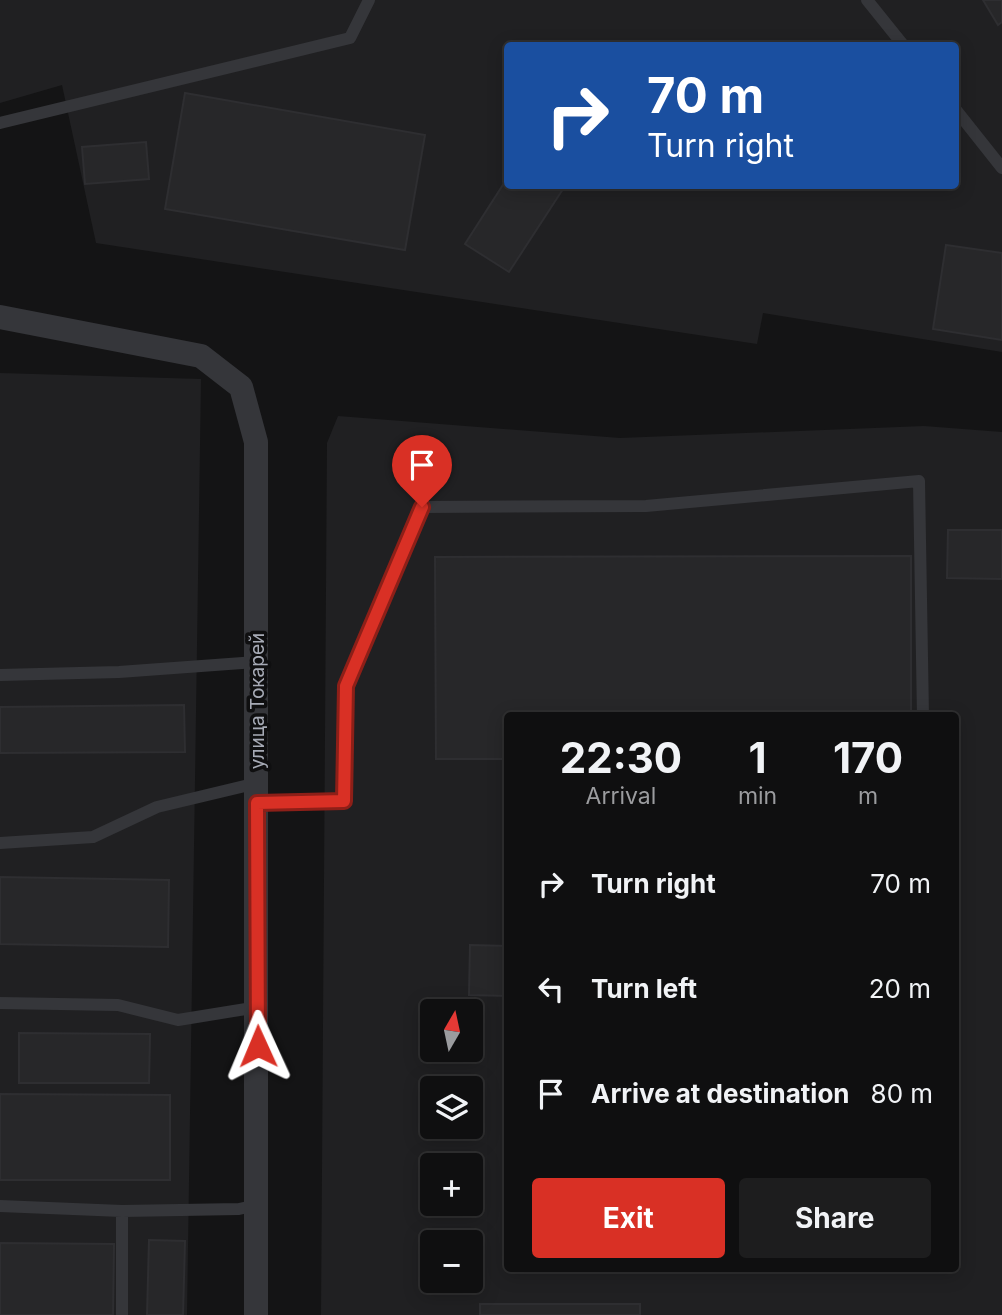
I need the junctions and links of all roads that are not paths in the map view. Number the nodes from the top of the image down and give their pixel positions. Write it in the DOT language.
graph roads {
  1 [pos="369,0"];
  2 [pos="867,0"];
  3 [pos="901,42"];
  4 [pos="959,114"];
  5 [pos="0,123"];
  6 [pos="1002,168"];
  7 [pos="0,317"];
  8 [pos="257,662"];
  9 [pos="0,674"];
  10 [pos="923,712"];
  11 [pos="257,793"];
  12 [pos="0,843"];
  13 [pos="0,1003"];
  14 [pos="258,1006"];
  15 [pos="257,1205"];
  16 [pos="0,1206"];
  17 [pos="122,1211"];
  18 [pos="122,1315"];
  19 [pos="256,1315"];
  1 -- 5 [label="lane"];
  2 -- 3 [label="lane"];
  4 -- 6 [label="lane"];
  7 -- 8 [label="street, улица Токарей"];
  8 -- 9 [label="lane"];
  8 -- 11 [label="street, улица Токарей"];
  10 -- 11 [label="lane"];
  11 -- 12 [label="lane"];
  11 -- 14 [label="street, улица Токарей"];
  13 -- 14 [label="lane"];
  14 -- 15 [label="street, улица Токарей"];
  15 -- 17 [label="lane"];
  15 -- 19 [label="street, улица Токарей"];
  16 -- 17 [label="lane"];
  17 -- 18 [label="lane"];
}
